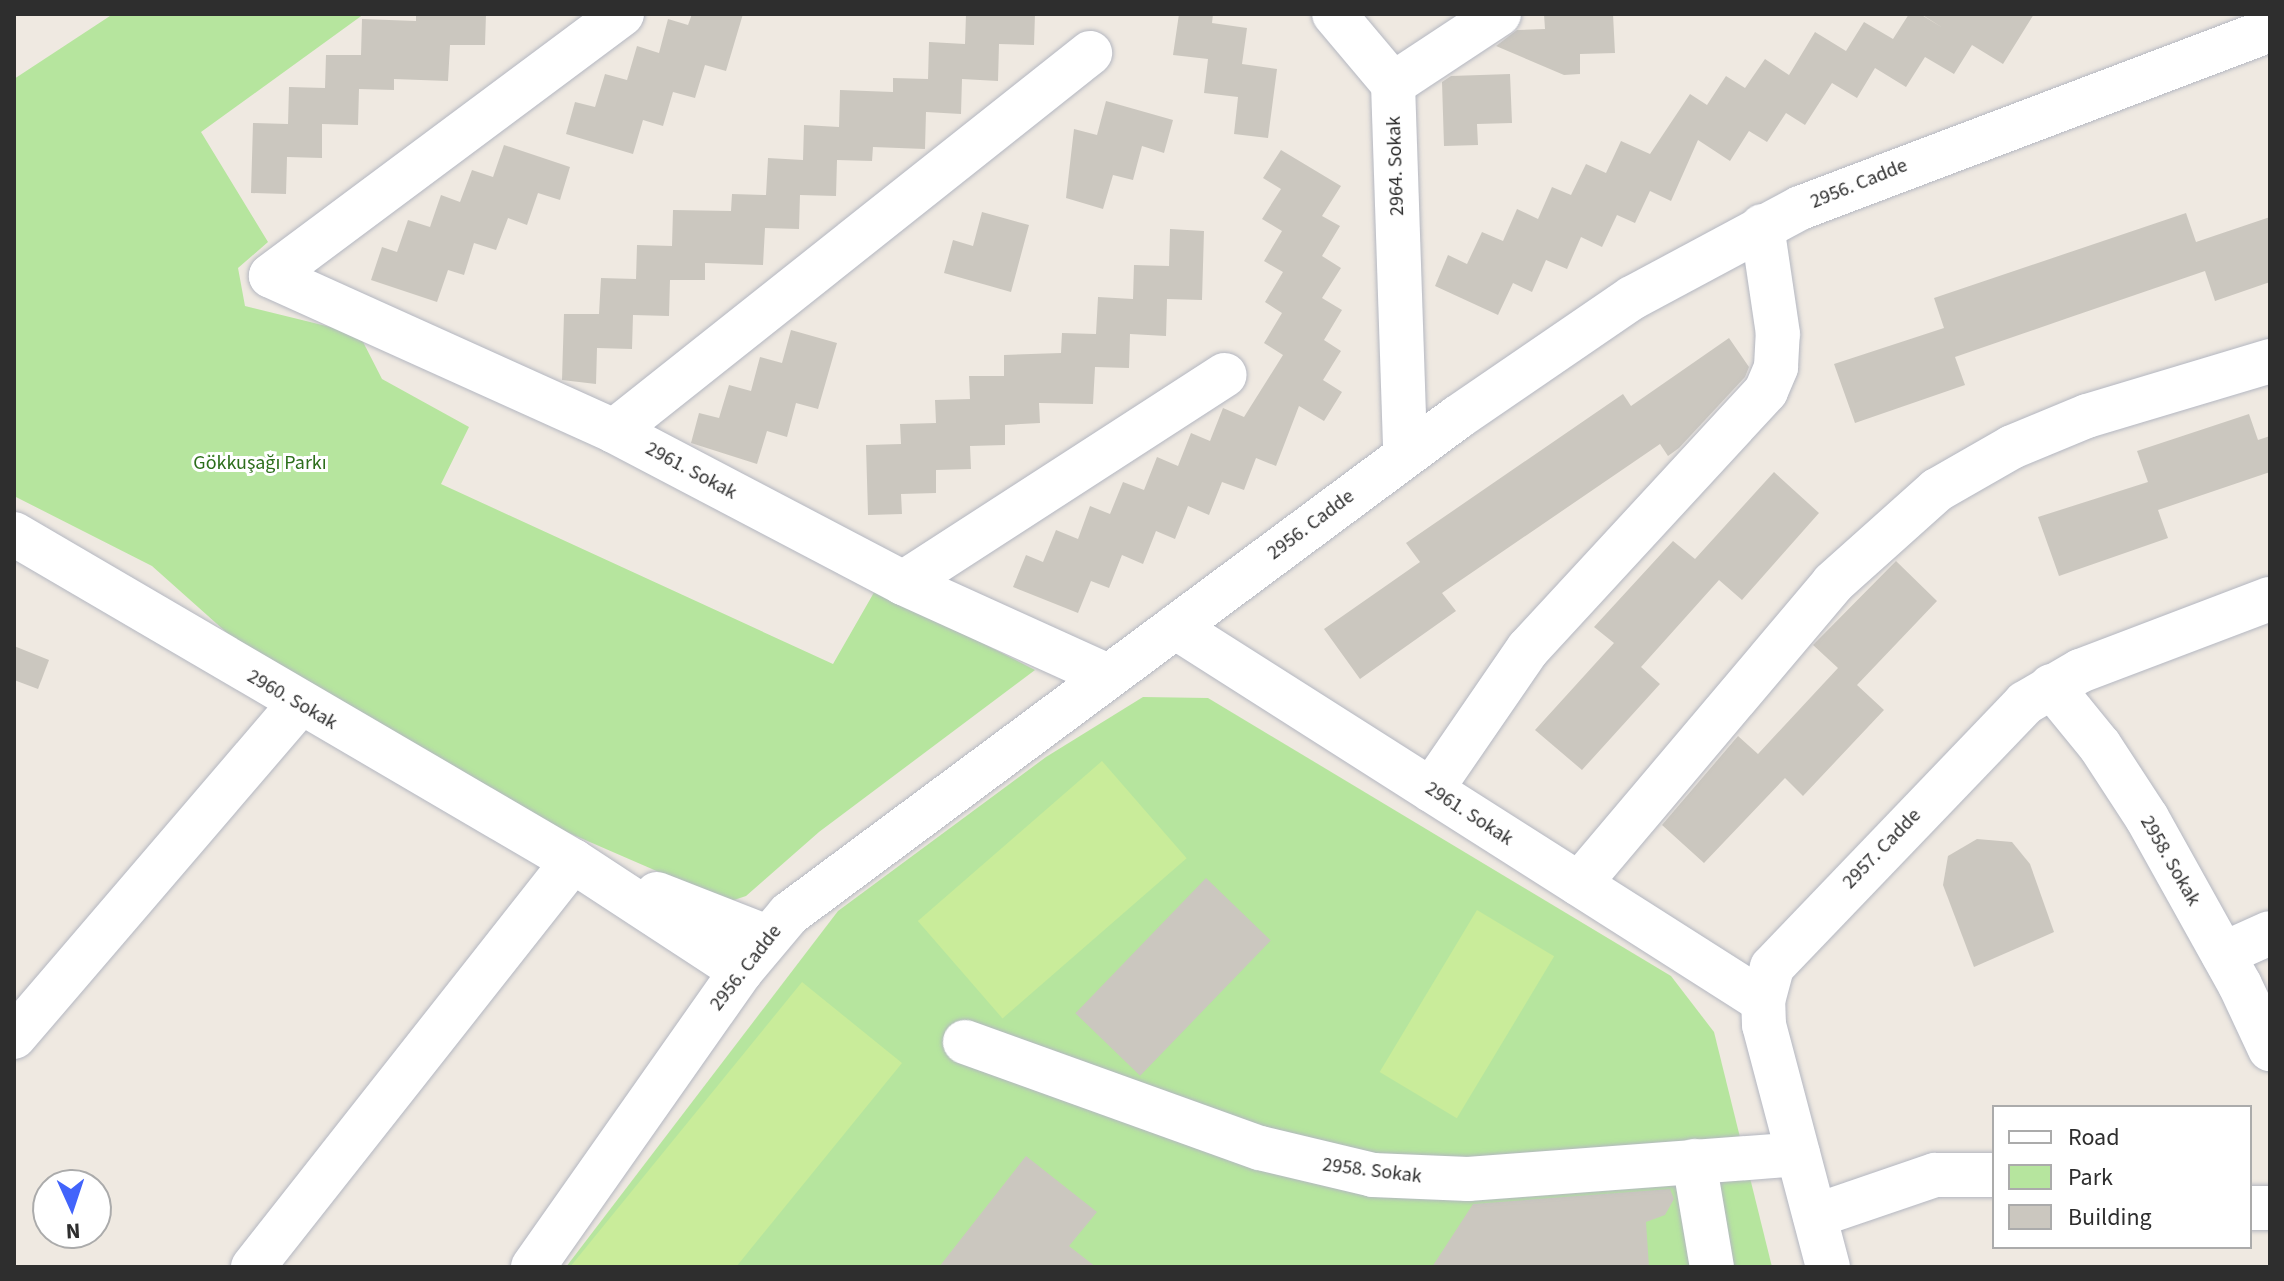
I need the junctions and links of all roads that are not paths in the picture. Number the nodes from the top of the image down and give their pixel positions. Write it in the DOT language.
graph roads {
  1 [pos="622,14"];
  2 [pos="1334,14"];
  3 [pos="1499,14"];
  4 [pos="2270,30"];
  5 [pos="1090,53"];
  6 [pos="1393,84"];
  7 [pos="1762,226"];
  8 [pos="1403,340"];
  9 [pos="2270,361"];
  10 [pos="1225,375"];
  11 [pos="1458,417"];
  12 [pos="614,431"];
  13 [pos="1405,455"];
  14 [pos="21,548"];
  15 [pos="903,583"];
  16 [pos="2270,599"];
  17 [pos="1175,627"];
  18 [pos="1108,676"];
  19 [pos="2051,686"];
  20 [pos="299,705"];
  21 [pos="1431,790"];
  22 [pos="573,861"];
  23 [pos="1579,884"];
  24 [pos="2270,933"];
  25 [pos="767,937"];
  26 [pos="2223,954"];
  27 [pos="741,971"];
  28 [pos="1763,1001"];
  29 [pos="14,1037"];
  30 [pos="965,1042"];
  31 [pos="2270,1049"];
  32 [pos="1798,1154"];
  33 [pos="1694,1161"];
  34 [pos="1992,1175"];
  35 [pos="1815,1216"];
  36 [pos="253,1267"];
  37 [pos="533,1267"];
  38 [pos="1712,1267"];
  39 [pos="1828,1267"];
  1 -- 12 [label="street, 2961. Sokak"];
  2 -- 6 [label="street"];
  3 -- 6 [label="street"];
  4 -- 7 [label="street, 2956. Cadde"];
  5 -- 12 [label="street"];
  6 -- 8 [label="street, 2964. Sokak"];
  7 -- 11 [label="street, 2956. Cadde"];
  7 -- 21 [label="street"];
  8 -- 11 [label="street"];
  8 -- 13 [label="street, 2964. Sokak"];
  9 -- 23 [label="street"];
  10 -- 15 [label="street"];
  11 -- 13 [label="street, 2956. Cadde"];
  12 -- 15 [label="street, 2961. Sokak"];
  13 -- 17 [label="street, 2956. Cadde"];
  14 -- 20 [label="street, 2960. Sokak"];
  15 -- 18 [label="street, 2961. Sokak"];
  16 -- 19 [label="street, 2957. Cadde"];
  17 -- 18 [label="street, 2956. Cadde"];
  17 -- 21 [label="street, 2961. Sokak"];
  18 -- 25 [label="street, 2956. Cadde"];
  19 -- 26 [label="street, 2958. Sokak"];
  19 -- 28 [label="street, 2957. Cadde"];
  20 -- 22 [label="street, 2960. Sokak"];
  20 -- 29 [label="street"];
  21 -- 23 [label="street, 2961. Sokak"];
  22 -- 25 [label="street, 2960. Sokak"];
  22 -- 27 [label="street, 2960. Sokak"];
  22 -- 36 [label="street"];
  23 -- 28 [label="street, 2961. Sokak"];
  24 -- 26 [label="street"];
  25 -- 27 [label="street, 2956. Cadde"];
  26 -- 31 [label="street, 2958. Sokak"];
  27 -- 37 [label="street, 2956. Cadde"];
  28 -- 32 [label="street"];
  30 -- 33 [label="street, 2958. Sokak"];
  32 -- 33 [label="street, 2958. Sokak"];
  32 -- 35 [label="street"];
  33 -- 38 [label="street"];
  34 -- 35 [label="street"];
  35 -- 39 [label="street"];
}
